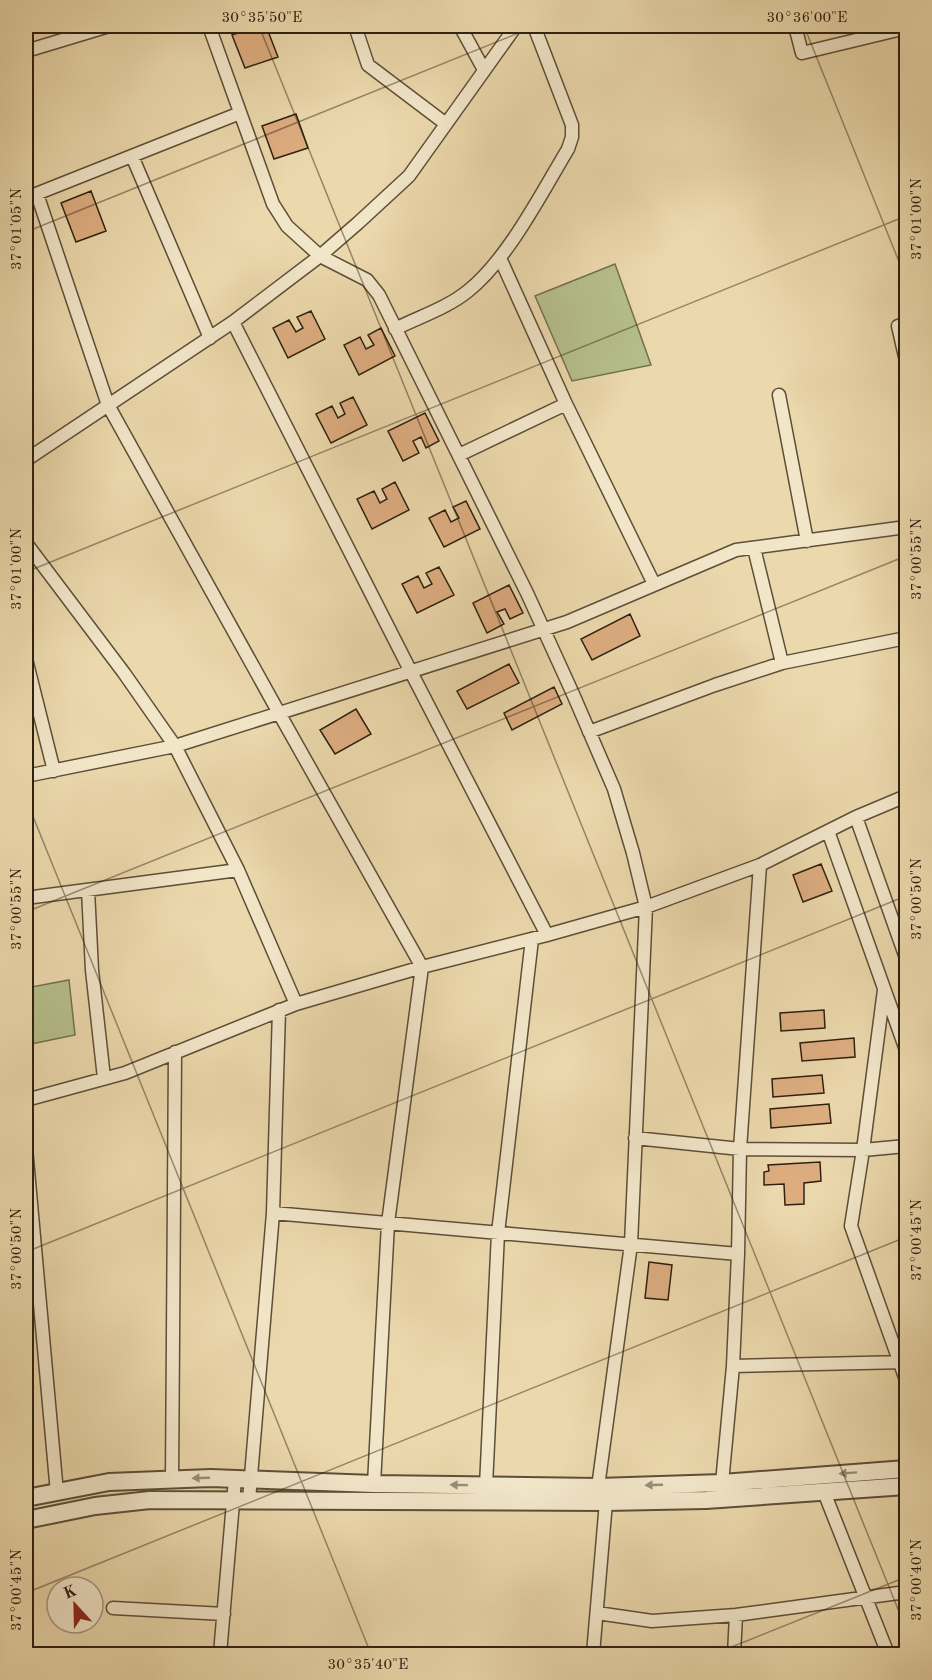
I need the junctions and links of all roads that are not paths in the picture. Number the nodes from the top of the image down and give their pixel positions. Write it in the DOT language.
graph roads {
  1 [pos="109,26"];
  2 [pos="209,26"];
  3 [pos="355,26"];
  4 [pos="460,26"];
  5 [pos="516,26"];
  6 [pos="534,26"];
  7 [pos="795,26"];
  8 [pos="906,28"];
  9 [pos="26,51"];
  10 [pos="484,70"];
  11 [pos="240,113"];
  12 [pos="446,124"];
  13 [pos="132,156"];
  14 [pos="31,196"];
  15 [pos="320,256"];
  16 [pos="500,258"];
  17 [pos="233,322"];
  18 [pos="906,323"];
  19 [pos="395,329"];
  20 [pos="210,338"];
  21 [pos="906,361"];
  22 [pos="779,395"];
  23 [pos="566,404"];
  24 [pos="108,405"];
  25 [pos="459,455"];
  26 [pos="26,460"];
  27 [pos="906,528"];
  28 [pos="807,541"];
  29 [pos="26,543"];
  30 [pos="754,548"];
  31 [pos="654,584"];
  32 [pos="543,630"];
  33 [pos="906,638"];
  34 [pos="26,662"];
  35 [pos="782,663"];
  36 [pos="411,672"];
  37 [pos="279,713"];
  38 [pos="589,732"];
  39 [pos="175,746"];
  40 [pos="54,771"];
  41 [pos="26,777"];
  42 [pos="906,796"];
  43 [pos="856,817"];
  44 [pos="828,831"];
  45 [pos="760,865"];
  46 [pos="238,870"];
  47 [pos="88,890"];
  48 [pos="26,898"];
  49 [pos="646,906"];
  50 [pos="548,935"];
  51 [pos="532,939"];
  52 [pos="906,958"];
  53 [pos="422,967"];
  54 [pos="884,990"];
  55 [pos="296,1004"];
  56 [pos="279,1010"];
  57 [pos="906,1050"];
  58 [pos="175,1052"];
  59 [pos="104,1078"];
  60 [pos="26,1100"];
  61 [pos="635,1138"];
  62 [pos="906,1146"];
  63 [pos="26,1148"];
  64 [pos="740,1149"];
  65 [pos="863,1150"];
  66 [pos="273,1213"];
  67 [pos="388,1223"];
  68 [pos="498,1233"];
  69 [pos="631,1244"];
  70 [pos="738,1254"];
  71 [pos="903,1362"];
  72 [pos="733,1366"];
  73 [pos="906,1380"];
  74 [pos="906,1469"];
  75 [pos="172,1479"];
  76 [pos="243,1479"];
  77 [pos="723,1483"];
  78 [pos="374,1484"];
  79 [pos="486,1485"];
  80 [pos="906,1486"];
  81 [pos="598,1487"];
  82 [pos="824,1492"];
  83 [pos="57,1493"];
  84 [pos="26,1498"];
  85 [pos="242,1500"];
  86 [pos="606,1502"];
  87 [pos="26,1520"];
  88 [pos="906,1592"];
  89 [pos="865,1596"];
  90 [pos="112,1608"];
  91 [pos="597,1613"];
  92 [pos="224,1614"];
  93 [pos="736,1615"];
  94 [pos="220,1654"];
  95 [pos="593,1654"];
  96 [pos="734,1654"];
  97 [pos="888,1654"];
  1 -- 9 [label="street"];
  2 -- 11 [label="street"];
  3 -- 12 [label="street"];
  4 -- 10 [label="street"];
  5 -- 10 [label="street"];
  6 -- 16 [label="street"];
  7 -- 8 [label="street"];
  10 -- 12 [label="street"];
  11 -- 13 [label="street"];
  11 -- 15 [label="street"];
  12 -- 15 [label="street"];
  13 -- 14 [label="street"];
  13 -- 20 [label="street"];
  14 -- 24 [label="street"];
  15 -- 17 [label="street"];
  15 -- 19 [label="street"];
  16 -- 19 [label="street"];
  16 -- 23 [label="street"];
  17 -- 20 [label="street"];
  17 -- 36 [label="street"];
  18 -- 21 [label="street"];
  19 -- 25 [label="street"];
  20 -- 24 [label="street"];
  22 -- 28 [label="street"];
  23 -- 25 [label="street"];
  23 -- 31 [label="street"];
  24 -- 26 [label="street"];
  24 -- 37 [label="street"];
  25 -- 32 [label="street"];
  27 -- 28 [label="street"];
  28 -- 30 [label="street"];
  29 -- 39 [label="street"];
  30 -- 31 [label="street"];
  30 -- 35 [label="street"];
  31 -- 32 [label="street"];
  32 -- 36 [label="street"];
  32 -- 38 [label="street"];
  33 -- 35 [label="street"];
  34 -- 40 [label="street"];
  35 -- 38 [label="street"];
  36 -- 37 [label="street"];
  36 -- 50 [label="street"];
  37 -- 39 [label="street"];
  37 -- 53 [label="street"];
  38 -- 49 [label="street"];
  39 -- 40 [label="street"];
  39 -- 46 [label="street"];
  40 -- 41 [label="street"];
  42 -- 43 [label="street"];
  43 -- 44 [label="street"];
  43 -- 52 [label="street"];
  44 -- 45 [label="street"];
  44 -- 54 [label="street"];
  45 -- 49 [label="street"];
  45 -- 64 [label="street"];
  46 -- 47 [label="street"];
  46 -- 55 [label="street"];
  47 -- 48 [label="street"];
  47 -- 59 [label="street"];
  49 -- 50 [label="street"];
  49 -- 61 [label="street"];
  50 -- 51 [label="street"];
  51 -- 53 [label="street"];
  51 -- 68 [label="street"];
  53 -- 55 [label="street"];
  53 -- 67 [label="street"];
  54 -- 57 [label="street"];
  54 -- 65 [label="street"];
  55 -- 56 [label="street"];
  56 -- 58 [label="street"];
  56 -- 66 [label="street"];
  58 -- 59 [label="street"];
  58 -- 75 [label="street"];
  59 -- 60 [label="street"];
  61 -- 64 [label="street"];
  61 -- 69 [label="street"];
  62 -- 65 [label="street"];
  63 -- 83 [label="street"];
  64 -- 65 [label="street"];
  64 -- 70 [label="street"];
  65 -- 71 [label="street"];
  66 -- 67 [label="street"];
  66 -- 76 [label="street"];
  67 -- 68 [label="street"];
  67 -- 78 [label="street"];
  68 -- 69 [label="street"];
  68 -- 79 [label="street"];
  69 -- 70 [label="street"];
  69 -- 81 [label="street"];
  70 -- 72 [label="street"];
  71 -- 72 [label="street"];
  71 -- 73 [label="street"];
  72 -- 77 [label="street"];
  74 -- 77 [label="street, one-way"];
  76 -- 75 [label="street, one-way"];
  75 -- 83 [label="street"];
  76 -- 78 [label="street"];
  76 -- 85 [label="street"];
  77 -- 81 [label="street, one-way"];
  79 -- 78 [label="street, one-way"];
  79 -- 81 [label="street"];
  80 -- 82 [label="street"];
  82 -- 86 [label="street"];
  82 -- 89 [label="street"];
  83 -- 84 [label="street"];
  85 -- 86 [label="street"];
  85 -- 87 [label="street"];
  85 -- 92 [label="street"];
  86 -- 91 [label="street"];
  88 -- 89 [label="street"];
  89 -- 93 [label="street"];
  89 -- 97 [label="street"];
  90 -- 92 [label="street"];
  91 -- 93 [label="street"];
  91 -- 95 [label="street"];
  92 -- 94 [label="street"];
  93 -- 96 [label="street"];
}
